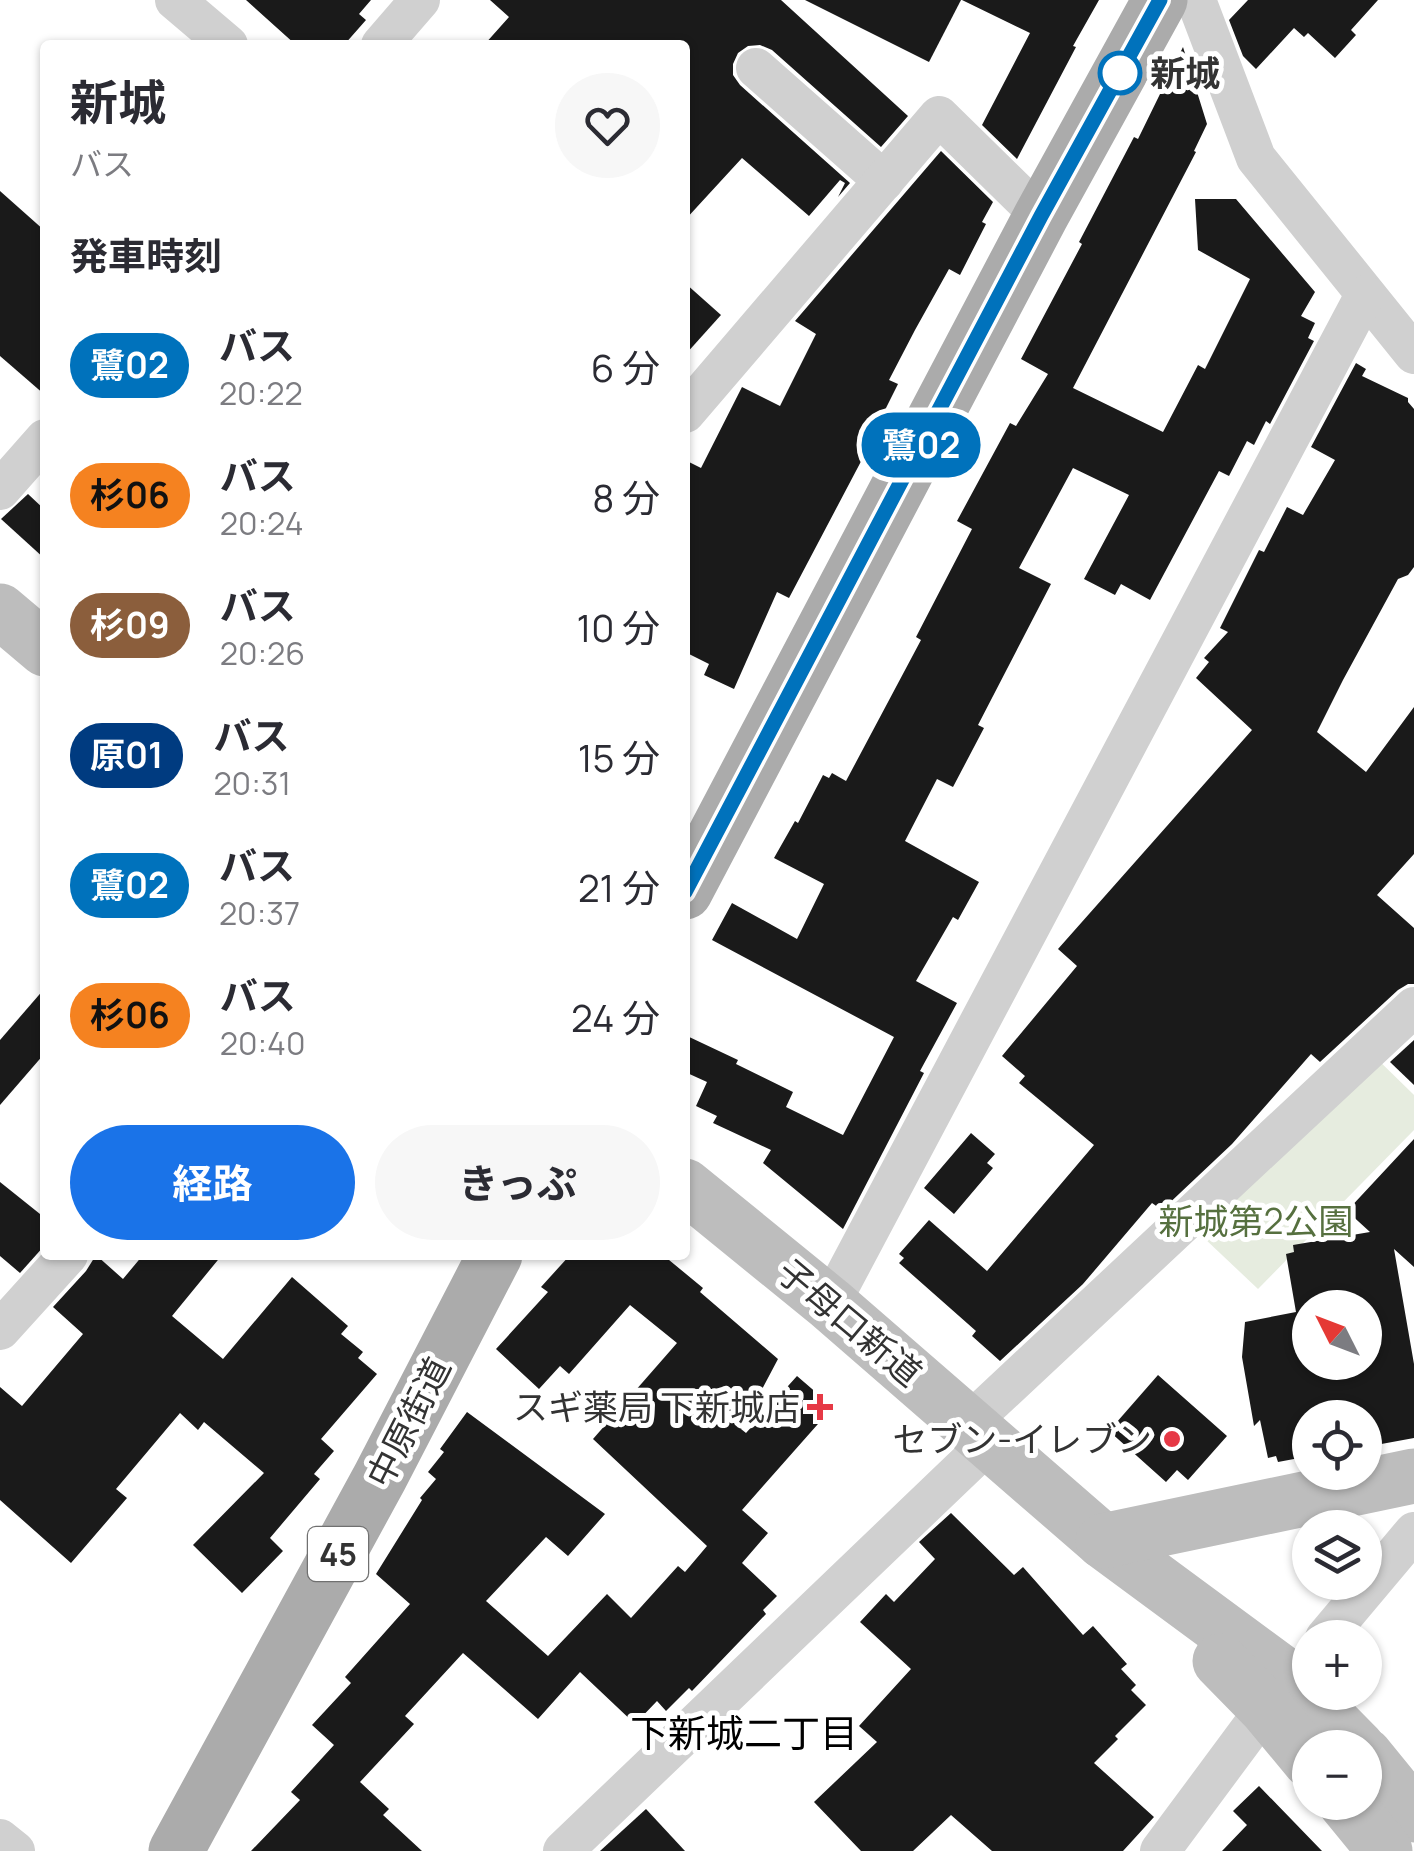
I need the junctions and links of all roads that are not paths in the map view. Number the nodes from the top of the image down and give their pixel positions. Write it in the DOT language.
graph roads {
  1 [pos="175,0"];
  2 [pos="420,0"];
  3 [pos="1160,0"];
  4 [pos="1196,0"];
  5 [pos="222,40"];
  6 [pos="385,40"];
  7 [pos="756,68"];
  8 [pos="884,181"];
  9 [pos="1041,216"];
  10 [pos="1366,295"];
  11 [pos="1414,354"];
  12 [pos="690,407"];
  13 [pos="40,445"];
  14 [pos="0,490"];
  15 [pos="0,611"];
  16 [pos="40,645"];
  17 [pos="690,883"];
  18 [pos="1414,1007"];
  19 [pos="690,1190"];
  20 [pos="63,1260"];
  21 [pos="492,1260"];
  22 [pos="830,1304"];
  23 [pos="0,1330"];
  24 [pos="979,1432"];
  25 [pos="1414,1476"];
  26 [pos="1414,1532"];
  27 [pos="1103,1540"];
  28 [pos="1339,1620"];
  29 [pos="1289,1680"];
  30 [pos="1302,1730"];
  31 [pos="1340,1730"];
  32 [pos="1382,1776"];
  33 [pos="1414,1815"];
  34 [pos="1360,1820"];
  35 [pos="0,1839"];
  36 [pos="15,1851"];
  37 [pos="176,1851"];
  38 [pos="563,1851"];
  39 [pos="1160,1851"];
  40 [pos="1385,1851"];
  1 -- 5 [label="street"];
  2 -- 6 [label="street"];
  3 -- 9 [label="main road"];
  4 -- 10 [label="street"];
  7 -- 8 [label="street"];
  8 -- 9 [label="street"];
  8 -- 12 [label="street"];
  9 -- 17 [label="main road"];
  10 -- 11 [label="street"];
  10 -- 22 [label="street"];
  13 -- 14 [label="street"];
  15 -- 16 [label="street"];
  18 -- 24 [label="street"];
  19 -- 22 [label="street, 子母口新道"];
  20 -- 23 [label="street"];
  21 -- 37 [label="main road, 中原街道 / 45"];
  22 -- 24 [label="street, 子母口新道"];
  24 -- 27 [label="street, 子母口新道"];
  24 -- 38 [label="street"];
  25 -- 27 [label="street"];
  26 -- 28 [label="street"];
  27 -- 29 [label="street, 子母口新道"];
  29 -- 30 [label="street, 子母口新道"];
  29 -- 31 [label="street, 子母口新道"];
  29 -- 39 [label="street"];
  32 -- 33 [label="street"];
  34 -- 40 [label="street"];
  35 -- 36 [label="street"];
}
